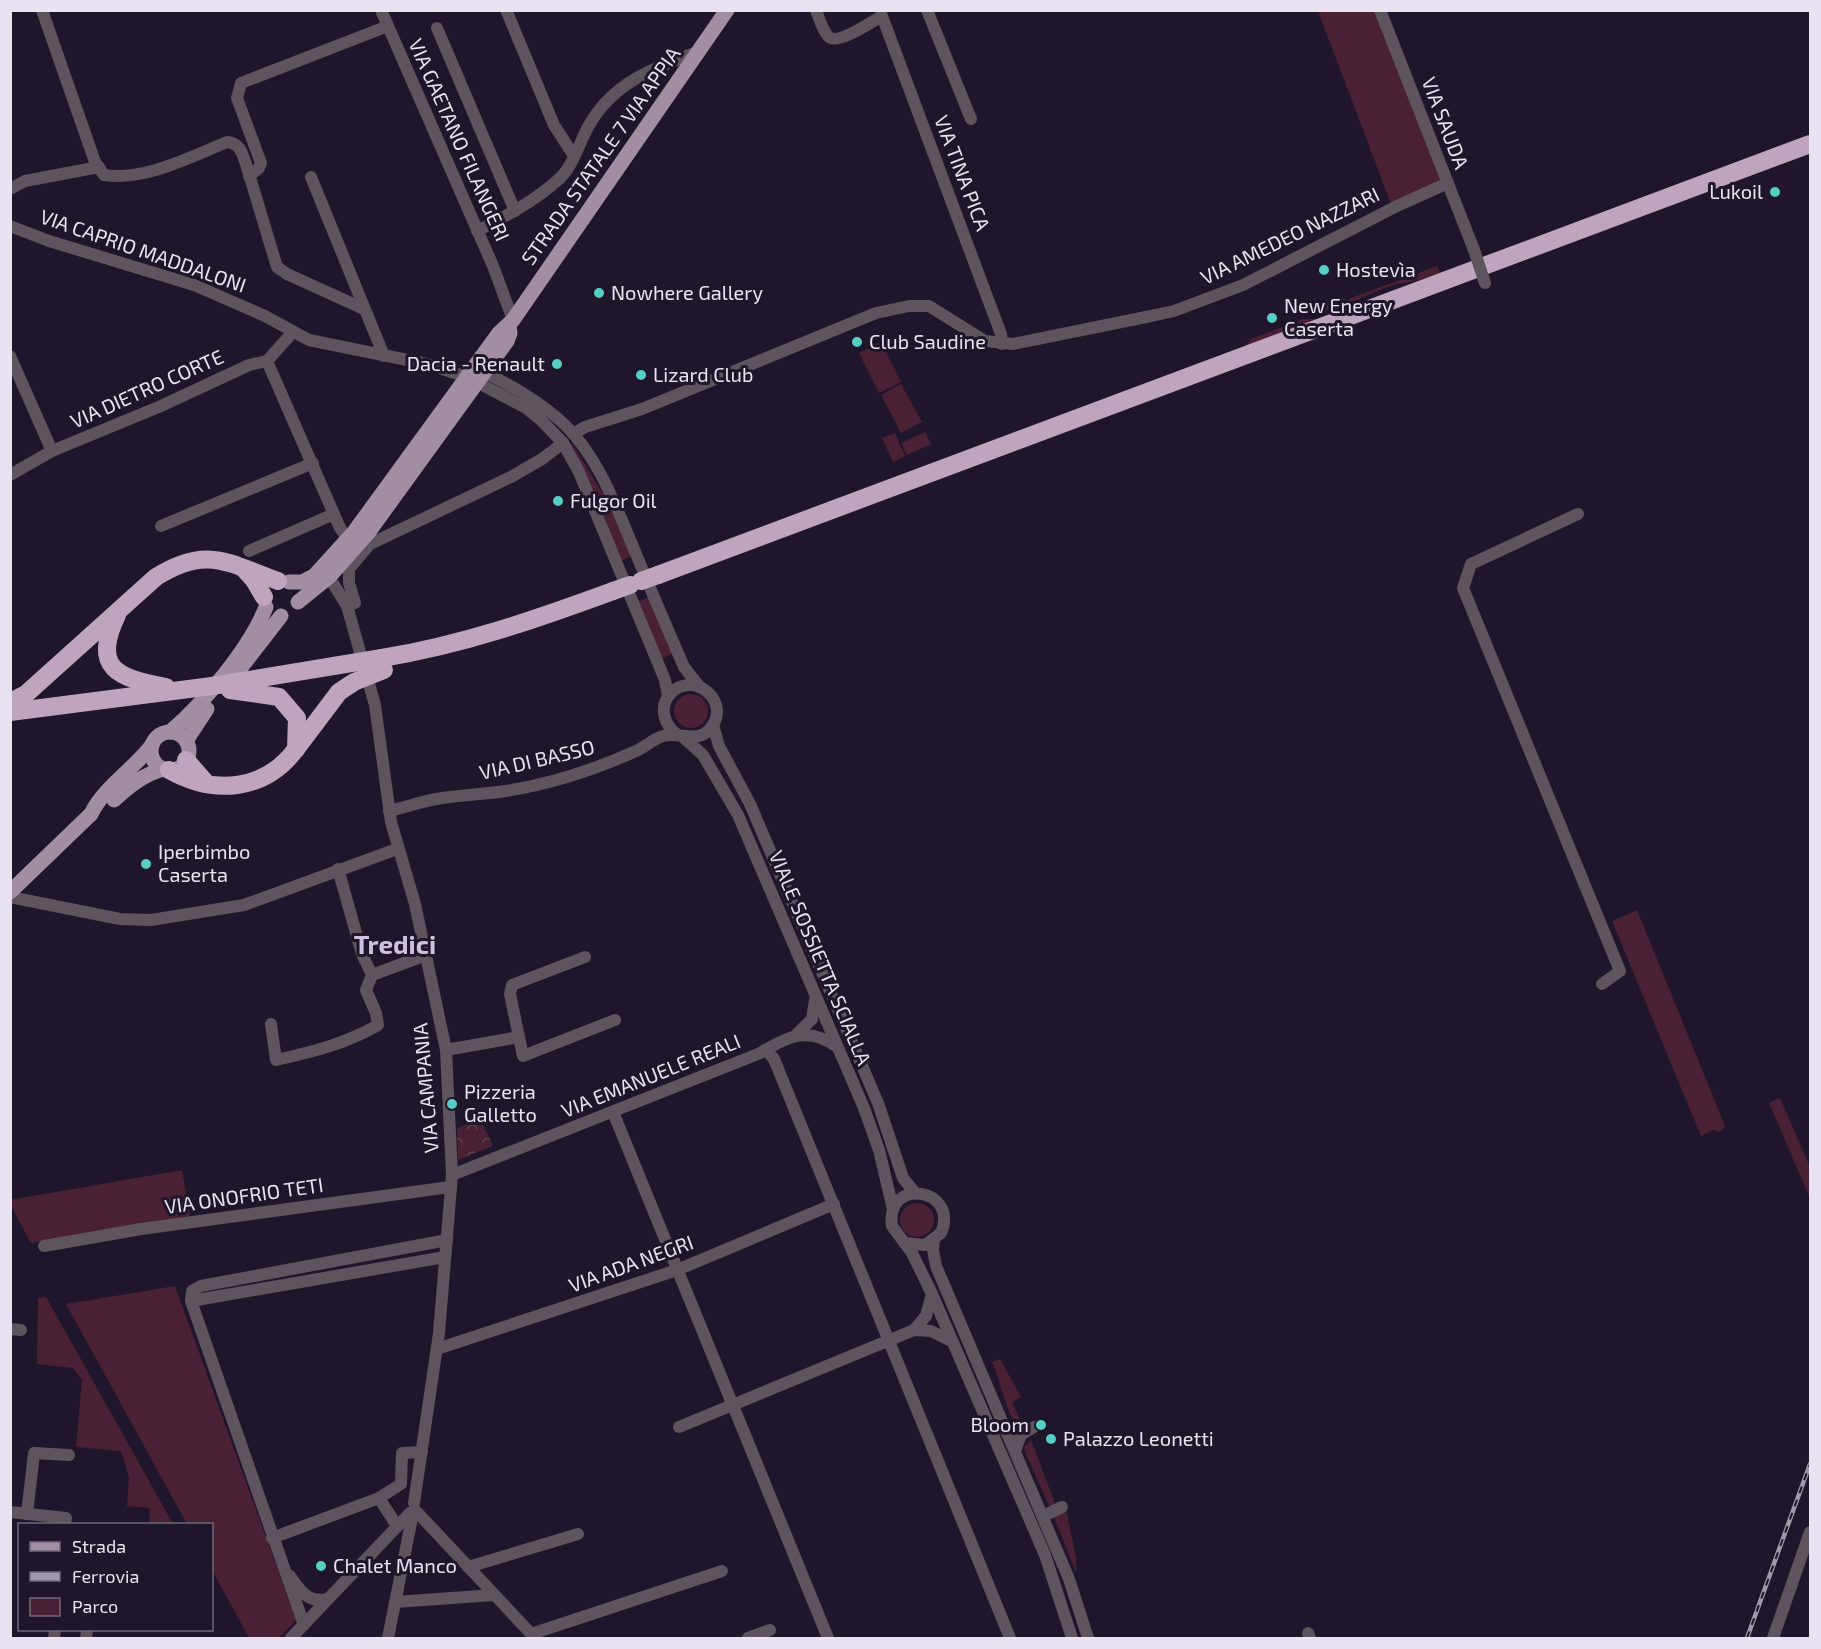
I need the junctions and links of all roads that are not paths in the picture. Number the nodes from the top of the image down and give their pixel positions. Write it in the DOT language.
graph roads {
  1 [pos="42,10"];
  2 [pos="381,10"];
  3 [pos="727,10"];
  4 [pos="816,10"];
  5 [pos="927,10"];
  6 [pos="1380,10"];
  7 [pos="507,12"];
  8 [pos="885,13"];
  9 [pos="388,26"];
  10 [pos="437,28"];
  11 [pos="698,52"];
  12 [pos="971,119"];
  13 [pos="1810,144"];
  14 [pos="574,156"];
  15 [pos="99,167"];
  16 [pos="311,177"];
  17 [pos="250,180"];
  18 [pos="1448,183"];
  19 [pos="10,189"];
  20 [pos="515,211"];
  21 [pos="10,226"];
  22 [pos="477,231"];
  23 [pos="1485,283"];
  24 [pos="364,309"];
  25 [pos="511,323"];
  26 [pos="292,333"];
  27 [pos="1002,344"];
  28 [pos="10,356"];
  29 [pos="384,356"];
  30 [pos="267,361"];
  31 [pos="476,374"];
  32 [pos="573,434"];
  33 [pos="563,443"];
  34 [pos="52,451"];
  35 [pos="313,463"];
  36 [pos="10,475"];
  37 [pos="334,514"];
  38 [pos="1578,514"];
  39 [pos="374,525"];
  40 [pos="161,526"];
  41 [pos="388,536"];
  42 [pos="348,539"];
  43 [pos="239,559"];
  44 [pos="329,577"];
  45 [pos="283,582"];
  46 [pos="265,602"];
  47 [pos="298,602"];
  48 [pos="347,606"];
  49 [pos="121,608"];
  50 [pos="281,616"];
  51 [pos="383,664"];
  52 [pos="212,686"];
  53 [pos="699,686"];
  54 [pos="182,690"];
  55 [pos="669,696"];
  56 [pos="10,702"];
  57 [pos="10,712"];
  58 [pos="664,718"];
  59 [pos="713,725"];
  60 [pos="170,732"];
  61 [pos="681,736"];
  62 [pos="654,740"];
  63 [pos="152,745"];
  64 [pos="296,749"];
  65 [pos="186,751"];
  66 [pos="166,769"];
  67 [pos="208,786"];
  68 [pos="390,811"];
  69 [pos="91,814"];
  70 [pos="397,849"];
  71 [pos="338,869"];
  72 [pos="11,892"];
  73 [pos="10,897"];
  74 [pos="426,955"];
  75 [pos="585,957"];
  76 [pos="372,975"];
  77 [pos="1602,984"];
  78 [pos="815,998"];
  79 [pos="615,1020"];
  80 [pos="271,1024"];
  81 [pos="795,1036"];
  82 [pos="519,1037"];
  83 [pos="836,1046"];
  84 [pos="446,1050"];
  85 [pos="766,1050"];
  86 [pos="613,1112"];
  87 [pos="451,1181"];
  88 [pos="915,1193"];
  89 [pos="834,1204"];
  90 [pos="893,1209"];
  91 [pos="447,1240"];
  92 [pos="934,1240"];
  93 [pos="905,1243"];
  94 [pos="44,1246"];
  95 [pos="445,1257"];
  96 [pos="677,1270"];
  97 [pos="932,1294"];
  98 [pos="191,1301"];
  99 [pos="914,1330"];
  100 [pos="889,1340"];
  101 [pos="951,1341"];
  102 [pos="437,1349"];
  103 [pos="732,1404"];
  104 [pos="1004,1425"];
  105 [pos="679,1427"];
  106 [pos="1015,1451"];
  107 [pos="422,1452"];
  108 [pos="69,1455"];
  109 [pos="379,1498"];
  110 [pos="1060,1508"];
  111 [pos="413,1510"];
  112 [pos="10,1512"];
  113 [pos="27,1514"];
  114 [pos="1043,1516"];
  115 [pos="65,1523"];
  116 [pos="397,1526"];
  117 [pos="1810,1532"];
  118 [pos="578,1534"];
  119 [pos="272,1538"];
  120 [pos="281,1562"];
  121 [pos="468,1567"];
  122 [pos="722,1571"];
  123 [pos="494,1595"];
  124 [pos="328,1599"];
  125 [pos="396,1602"];
  126 [pos="304,1625"];
  127 [pos="770,1630"];
  128 [pos="533,1636"];
  129 [pos="291,1638"];
  130 [pos="388,1638"];
  131 [pos="748,1638"];
  132 [pos="828,1638"];
  133 [pos="1010,1638"];
  134 [pos="1072,1638"];
  135 [pos="1088,1638"];
  136 [pos="1773,1638"];
  1 -- 15 [label="street"];
  2 -- 9 [label="street, VIA GAETANO FILANGERI"];
  3 -- 11 [label="main road, STRADA STATALE 7 VIA APPIA"];
  4 -- 8 [label="street, VIA TINA PICA"];
  5 -- 12 [label="street"];
  6 -- 18 [label="street, VIA SAUDA"];
  7 -- 14 [label="street"];
  8 -- 27 [label="street, VIA TINA PICA"];
  9 -- 17 [label="street"];
  9 -- 22 [label="street, VIA GAETANO FILANGERI"];
  10 -- 20 [label="street"];
  11 -- 14 [label="street"];
  11 -- 25 [label="main road, STRADA STATALE 7 VIA APPIA"];
  13 -- 51 [label="highway, bridge"];
  14 -- 20 [label="street"];
  15 -- 17 [label="street"];
  15 -- 19 [label="street"];
  16 -- 24 [label="street"];
  17 -- 24 [label="street"];
  18 -- 23 [label="street, VIA SAUDA, bridge"];
  18 -- 27 [label="street, VIA AMEDEO NAZZARI"];
  20 -- 22 [label="street"];
  21 -- 26 [label="street, VIA CAPRIO MADDALONI"];
  22 -- 25 [label="street, VIA GAETANO FILANGERI"];
  24 -- 29 [label="street"];
  25 -- 31 [label="main road, STRADA STATALE 7 VIA APPIA"];
  26 -- 29 [label="street, VIA CAPRIO MADDALONI"];
  26 -- 30 [label="street"];
  27 -- 32 [label="street, VIA AMEDEO NAZZARI"];
  28 -- 34 [label="street"];
  29 -- 31 [label="street, VIA CAPRIO MADDALONI"];
  30 -- 34 [label="street, VIA DIETRO CORTE"];
  30 -- 35 [label="street"];
  31 -- 32 [label="street, VIALE SOSSIETTA SCIALLA"];
  31 -- 33 [label="street"];
  31 -- 39 [label="main road, STRADA STATALE 7 VIA APPIA"];
  31 -- 42 [label="main road, STRADA STATALE 7 VIA APPIA"];
  32 -- 53 [label="street, VIALE SOSSIETTA SCIALLA"];
  33 -- 41 [label="street"];
  33 -- 55 [label="street"];
  34 -- 36 [label="street, VIA DIETRO CORTE"];
  35 -- 37 [label="street"];
  35 -- 40 [label="street"];
  37 -- 42 [label="street"];
  37 -- 43 [label="street"];
  38 -- 77 [label="street"];
  39 -- 41 [label="street"];
  39 -- 44 [label="main road, STRADA STATALE 7 VIA APPIA"];
  41 -- 48 [label="street, VIA CAMPANIA"];
  42 -- 45 [label="main road, STRADA STATALE 7 VIA APPIA"];
  43 -- 45 [label="highway"];
  43 -- 46 [label="highway"];
  43 -- 49 [label="highway"];
  44 -- 47 [label="main road, STRADA STATALE 7 VIA APPIA"];
  44 -- 48 [label="street, VIA CAMPANIA"];
  45 -- 46 [label="main road, STRADA STATALE 7 VIA APPIA"];
  45 -- 47 [label="main road"];
  46 -- 50 [label="main road"];
  46 -- 60 [label="main road, STRADA STATALE 7 VIA APPIA"];
  47 -- 50 [label="main road, STRADA STATALE 7 VIA APPIA"];
  48 -- 68 [label="street, VIA CAMPANIA"];
  49 -- 54 [label="highway"];
  49 -- 56 [label="highway"];
  50 -- 65 [label="main road, STRADA STATALE 7 VIA APPIA"];
  51 -- 52 [label="highway, bridge"];
  51 -- 64 [label="highway, bridge"];
  52 -- 54 [label="highway"];
  52 -- 64 [label="highway, bridge"];
  53 -- 55 [label="street"];
  53 -- 59 [label="street, VIALE SOSSIETTA SCIALLA"];
  54 -- 57 [label="highway"];
  55 -- 58 [label="street"];
  58 -- 61 [label="street, VIALE SOSSIETTA SCIALLA"];
  58 -- 62 [label="street"];
  59 -- 61 [label="street"];
  59 -- 88 [label="street, VIALE SOSSIETTA SCIALLA"];
  60 -- 63 [label="main road, STRADA STATALE 7 VIA APPIA"];
  60 -- 65 [label="main road"];
  61 -- 62 [label="street, VIA DI BASSO"];
  61 -- 78 [label="street, VIALE SOSSIETTA SCIALLA"];
  62 -- 68 [label="street, VIA DI BASSO"];
  63 -- 66 [label="main road"];
  63 -- 69 [label="main road, STRADA STATALE 7 VIA APPIA"];
  64 -- 67 [label="highway"];
  65 -- 66 [label="main road, STRADA STATALE 7 VIA APPIA"];
  65 -- 67 [label="highway"];
  66 -- 67 [label="highway"];
  66 -- 69 [label="main road, STRADA STATALE 7 VIA APPIA"];
  68 -- 70 [label="street, VIA CAMPANIA"];
  69 -- 72 [label="main road, STRADA STATALE 7 VIA APPIA"];
  70 -- 71 [label="street"];
  70 -- 74 [label="street, VIA CAMPANIA"];
  71 -- 73 [label="street"];
  71 -- 76 [label="street"];
  74 -- 76 [label="street"];
  74 -- 84 [label="street, VIA CAMPANIA"];
  75 -- 82 [label="street"];
  76 -- 80 [label="street"];
  78 -- 81 [label="street, VIA EMANUELE REALI"];
  78 -- 83 [label="street, VIALE SOSSIETTA SCIALLA"];
  79 -- 82 [label="street"];
  81 -- 83 [label="street"];
  81 -- 85 [label="street, VIA EMANUELE REALI"];
  82 -- 84 [label="street"];
  83 -- 90 [label="street, VIALE SOSSIETTA SCIALLA"];
  84 -- 87 [label="street, VIA CAMPANIA"];
  85 -- 86 [label="street, VIA EMANUELE REALI"];
  85 -- 89 [label="street"];
  86 -- 87 [label="street, VIA EMANUELE REALI"];
  86 -- 96 [label="street"];
  87 -- 91 [label="street, VIA CAMPANIA"];
  87 -- 94 [label="street, VIA ONOFRIO TETI"];
  88 -- 90 [label="street"];
  88 -- 92 [label="street"];
  89 -- 96 [label="street, VIA ADA NEGRI"];
  89 -- 100 [label="street"];
  90 -- 93 [label="street, VIALE SOSSIETTA SCIALLA"];
  91 -- 95 [label="street, VIA CAMPANIA"];
  91 -- 98 [label="street"];
  92 -- 93 [label="street"];
  92 -- 104 [label="street"];
  93 -- 97 [label="street, VIALE SOSSIETTA SCIALLA"];
  95 -- 98 [label="street"];
  95 -- 102 [label="street, VIA CAMPANIA"];
  96 -- 102 [label="street, VIA ADA NEGRI"];
  96 -- 103 [label="street"];
  97 -- 99 [label="street"];
  97 -- 101 [label="street, VIALE SOSSIETTA SCIALLA"];
  98 -- 119 [label="street"];
  99 -- 100 [label="street"];
  99 -- 101 [label="street"];
  100 -- 103 [label="street"];
  100 -- 133 [label="street"];
  101 -- 134 [label="street, VIALE SOSSIETTA SCIALLA"];
  102 -- 107 [label="street, VIA CAMPANIA"];
  103 -- 105 [label="street"];
  103 -- 132 [label="street"];
  104 -- 106 [label="street"];
  104 -- 106 [label="street"];
  106 -- 114 [label="street"];
  107 -- 109 [label="street"];
  107 -- 111 [label="street, VIA CAMPANIA"];
  108 -- 113 [label="street"];
  109 -- 116 [label="street"];
  109 -- 119 [label="street"];
  110 -- 114 [label="street"];
  111 -- 116 [label="street"];
  111 -- 121 [label="street"];
  111 -- 125 [label="street, VIA CAMPANIA"];
  112 -- 113 [label="street"];
  113 -- 115 [label="street"];
  114 -- 135 [label="street"];
  116 -- 124 [label="street"];
  117 -- 136 [label="street"];
  118 -- 121 [label="street"];
  119 -- 120 [label="street"];
  120 -- 124 [label="street"];
  120 -- 126 [label="street"];
  121 -- 123 [label="street"];
  122 -- 128 [label="street"];
  123 -- 125 [label="street"];
  123 -- 128 [label="street"];
  124 -- 126 [label="street"];
  125 -- 130 [label="street, VIA CAMPANIA"];
  126 -- 129 [label="street"];
  127 -- 131 [label="street"];
}
